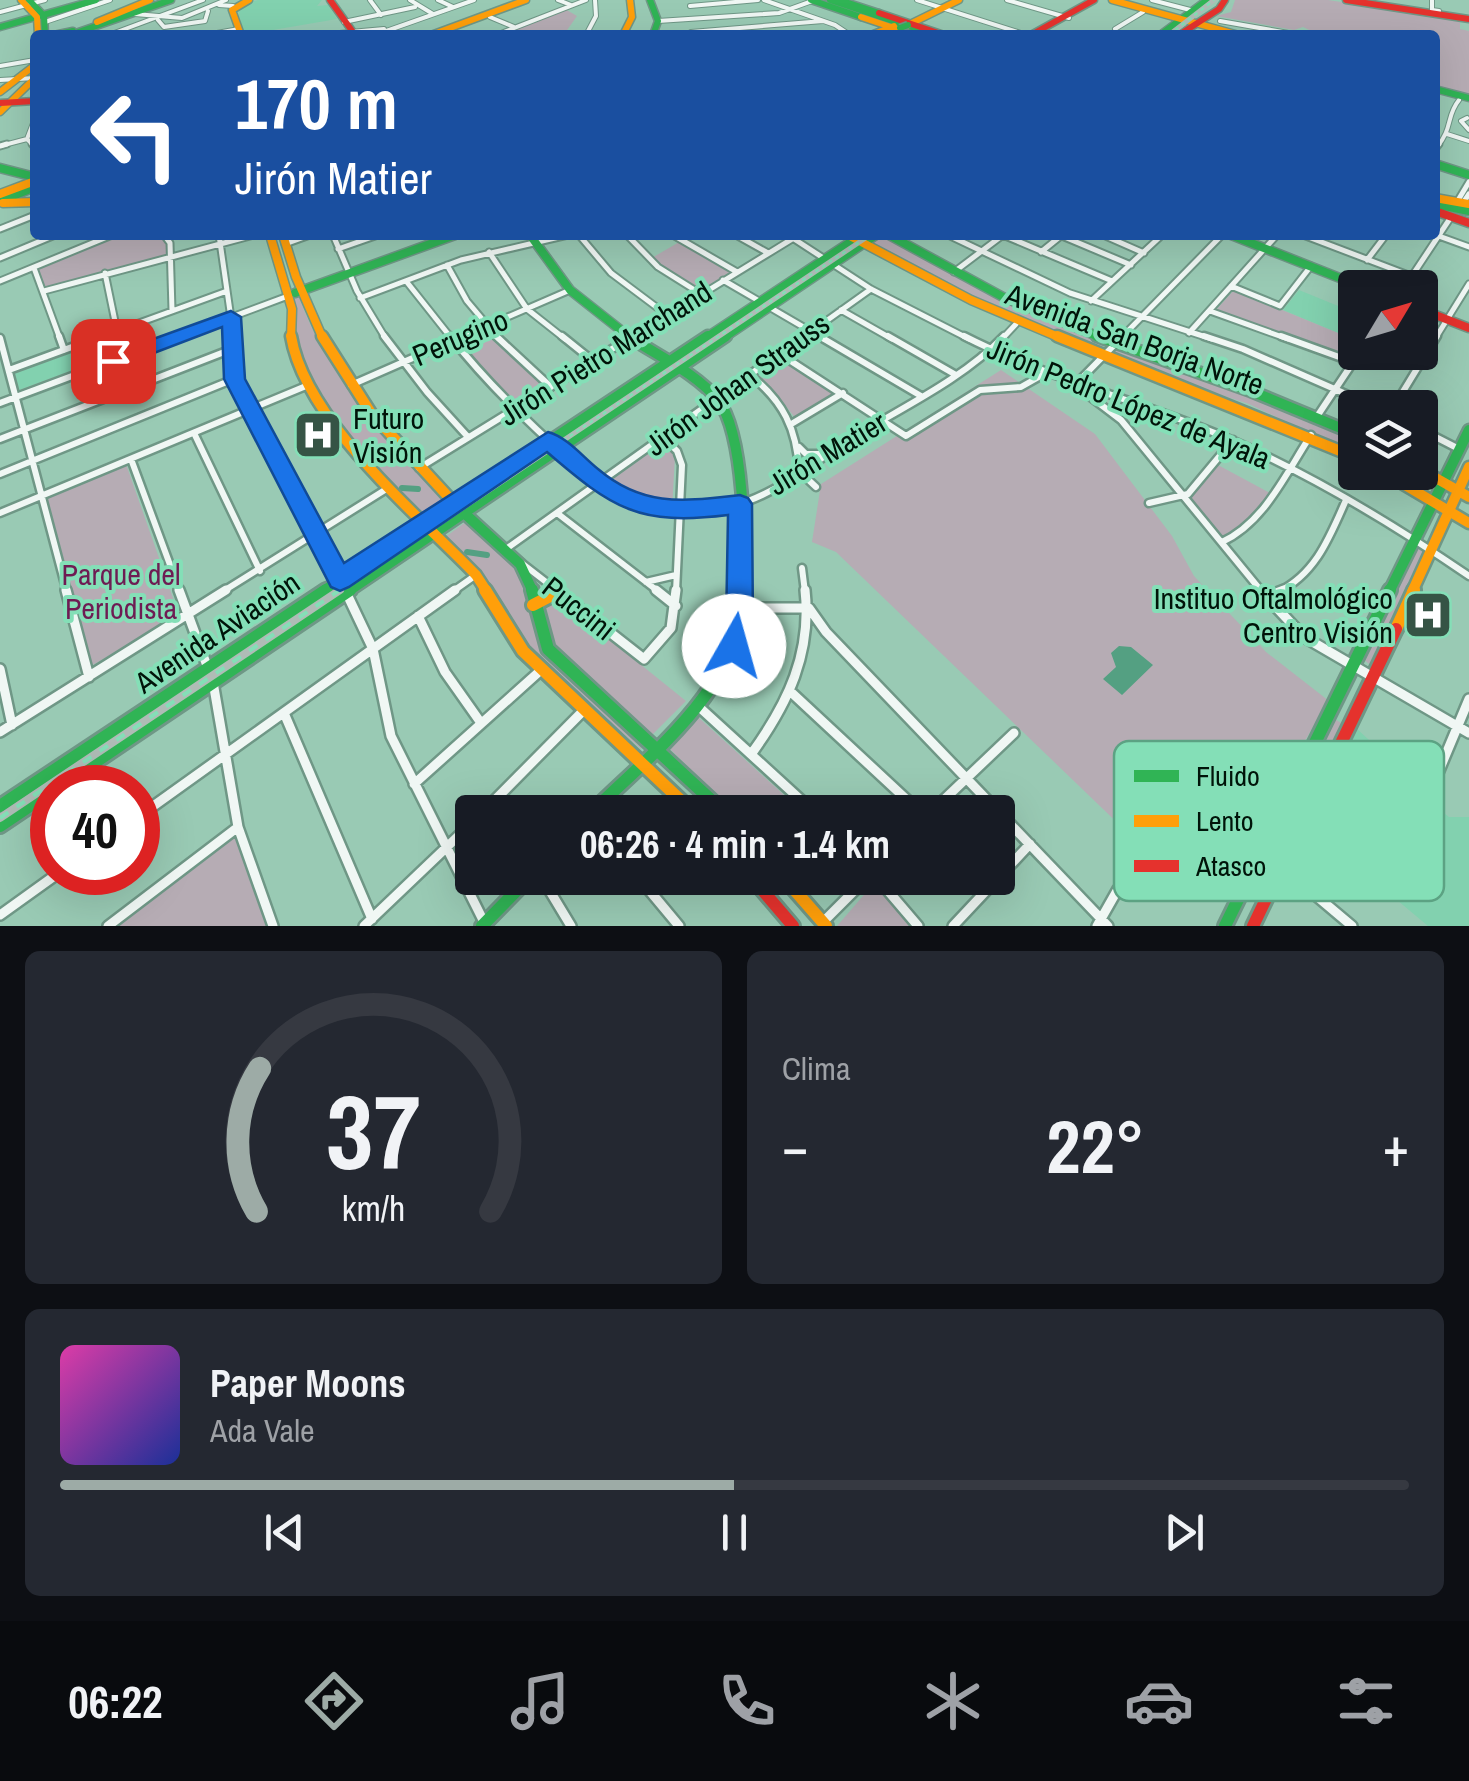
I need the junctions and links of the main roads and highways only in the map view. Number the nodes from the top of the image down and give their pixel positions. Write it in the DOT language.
graph roads {
  1 [pos="93,0"];
  2 [pos="150,0"];
  3 [pos="171,0"];
  4 [pos="249,0"];
  5 [pos="330,0"];
  6 [pos="526,0"];
  7 [pos="537,0"];
  8 [pos="630,0"];
  9 [pos="650,0"];
  10 [pos="815,0"];
  11 [pos="835,0"];
  12 [pos="959,0"];
  13 [pos="1098,0"];
  14 [pos="1207,0"];
  15 [pos="1226,0"];
  16 [pos="1346,0"];
  17 [pos="1359,0"];
  18 [pos="230,3"];
  19 [pos="944,3"];
  20 [pos="1119,3"];
  21 [pos="1376,4"];
  22 [pos="1415,8"];
  23 [pos="43,14"];
  24 [pos="1067,17"];
  25 [pos="1469,18"];
  26 [pos="1192,20"];
  27 [pos="466,24"];
  28 [pos="4,26"];
  29 [pos="901,27"];
  30 [pos="103,28"];
  31 [pos="239,30"];
  32 [pos="350,30"];
  33 [pos="446,30"];
  34 [pos="453,30"];
  35 [pos="626,30"];
  36 [pos="655,30"];
  37 [pos="909,30"];
  38 [pos="921,30"];
  39 [pos="1040,30"];
  40 [pos="1047,30"];
  41 [pos="1171,30"];
  42 [pos="1183,30"];
  43 [pos="1216,30"];
  44 [pos="1223,30"];
  45 [pos="30,67"];
  46 [pos="30,82"];
  47 [pos="1440,92"];
  48 [pos="30,99"];
  49 [pos="5,100"];
  50 [pos="1466,100"];
  51 [pos="0,112"];
  52 [pos="1440,166"];
  53 [pos="0,168"];
  54 [pos="1469,178"];
  55 [pos="30,180"];
  56 [pos="30,185"];
  57 [pos="0,200"];
  58 [pos="30,202"];
  59 [pos="1440,204"];
  60 [pos="1466,204"];
  61 [pos="1440,208"];
  62 [pos="1469,223"];
  63 [pos="271,240"];
  64 [pos="284,240"];
  65 [pos="441,240"];
  66 [pos="532,240"];
  67 [pos="854,240"];
  68 [pos="860,240"];
  69 [pos="899,240"];
  70 [pos="1245,240"];
  71 [pos="1338,277"];
  72 [pos="300,291"];
  73 [pos="288,296"];
  74 [pos="1438,316"];
  75 [pos="1469,328"];
  76 [pos="674,365"];
  77 [pos="1338,425"];
  78 [pos="1469,430"];
  79 [pos="1338,449"];
  80 [pos="1469,466"];
  81 [pos="1438,480"];
  82 [pos="1442,482"];
  83 [pos="1414,490"];
  84 [pos="1458,490"];
  85 [pos="1469,497"];
  86 [pos="1432,500"];
  87 [pos="1469,505"];
  88 [pos="459,508"];
  89 [pos="1449,510"];
  90 [pos="424,522"];
  91 [pos="1469,522"];
  92 [pos="435,533"];
  93 [pos="558,592"];
  94 [pos="533,605"];
  95 [pos="1317,741"];
  96 [pos="1343,741"];
  97 [pos="654,745"];
  98 [pos="641,760"];
  99 [pos="91,765"];
  100 [pos="608,795"];
  101 [pos="676,795"];
  102 [pos="706,795"];
  103 [pos="0,806"];
  104 [pos="30,806"];
  105 [pos="0,826"];
  106 [pos="513,895"];
  107 [pos="767,895"];
  108 [pos="799,895"];
  109 [pos="1238,901"];
  110 [pos="1265,901"];
  111 [pos="824,924"];
  112 [pos="484,925"];
  113 [pos="793,926"];
  114 [pos="1225,926"];
  115 [pos="1253,926"];
  1 -- 23 [label="main road"];
  2 -- 30 [label="main road"];
  3 -- 30 [label="main road"];
  4 -- 18 [label="main road"];
  5 -- 32 [label="main road"];
  6 -- 27 [label="main road"];
  7 -- 27 [label="main road"];
  8 -- 35 [label="main road"];
  9 -- 36 [label="main road"];
  10 -- 29 [label="main road"];
  10 -- 37 [label="main road"];
  11 -- 29 [label="main road"];
  11 -- 38 [label="main road"];
  12 -- 19 [label="main road"];
  13 -- 20 [label="main road"];
  13 -- 24 [label="main road"];
  14 -- 26 [label="main road"];
  15 -- 26 [label="main road"];
  16 -- 21 [label="main road"];
  17 -- 21 [label="main road"];
  18 -- 31 [label="main road"];
  19 -- 29 [label="main road"];
  20 -- 26 [label="main road"];
  20 -- 26 [label="main road"];
  21 -- 22 [label="main road"];
  22 -- 25 [label="main road"];
  22 -- 25 [label="main road"];
  23 -- 28 [label="main road"];
  24 -- 39 [label="main road"];
  24 -- 40 [label="main road"];
  26 -- 41 [label="main road"];
  26 -- 42 [label="main road"];
  26 -- 43 [label="main road"];
  26 -- 44 [label="main road"];
  27 -- 33 [label="main road"];
  27 -- 34 [label="main road"];
  45 -- 49 [label="main road"];
  46 -- 49 [label="main road"];
  47 -- 50 [label="main road"];
  48 -- 49 [label="main road"];
  49 -- 51 [label="main road"];
  52 -- 54 [label="main road"];
  53 -- 55 [label="main road"];
  56 -- 57 [label="main road"];
  57 -- 58 [label="main road"];
  59 -- 60 [label="main road"];
  61 -- 62 [label="main road"];
  63 -- 73 [label="main road"];
  64 -- 72 [label="main road"];
  65 -- 72 [label="main road"];
  66 -- 76 [label="main road"];
  67 -- 76 [label="main road, Avenida Aviación"];
  68 -- 79 [label="main road, Avenida San Borja Norte"];
  69 -- 77 [label="main road, Avenida San Borja Norte"];
  70 -- 71 [label="main road"];
  72 -- 73 [label="main road"];
  72 -- 88 [label="main road"];
  73 -- 90 [label="main road"];
  74 -- 75 [label="main road"];
  76 -- 88 [label="main road, Avenida Aviación"];
  76 -- 88 [label="main road, Avenida Aviación"];
  76 -- 97 [label="main road"];
  78 -- 82 [label="main road"];
  80 -- 84 [label="main road"];
  81 -- 82 [label="main road"];
  82 -- 84 [label="main road"];
  82 -- 86 [label="main road"];
  83 -- 86 [label="main road"];
  84 -- 85 [label="main road"];
  84 -- 89 [label="main road"];
  86 -- 89 [label="main road"];
  86 -- 95 [label="main road"];
  87 -- 91 [label="main road"];
  88 -- 90 [label="main road, Avenida Aviación"];
  88 -- 92 [label="main road, Avenida Aviación"];
  88 -- 94 [label="main road"];
  89 -- 91 [label="main road"];
  89 -- 96 [label="main road"];
  90 -- 92 [label="main road"];
  90 -- 103 [label="main road, Avenida Aviación"];
  92 -- 98 [label="main road"];
  92 -- 99 [label="main road, Avenida Aviación"];
  93 -- 94 [label="main road"];
  94 -- 97 [label="main road"];
  97 -- 98 [label="main road"];
  97 -- 102 [label="main road"];
  98 -- 100 [label="main road"];
  98 -- 101 [label="main road"];
  104 -- 105 [label="main road, Avenida Aviación"];
  106 -- 112 [label="main road"];
  107 -- 113 [label="main road"];
  108 -- 111 [label="main road"];
  109 -- 114 [label="main road"];
  110 -- 115 [label="main road"];
}
